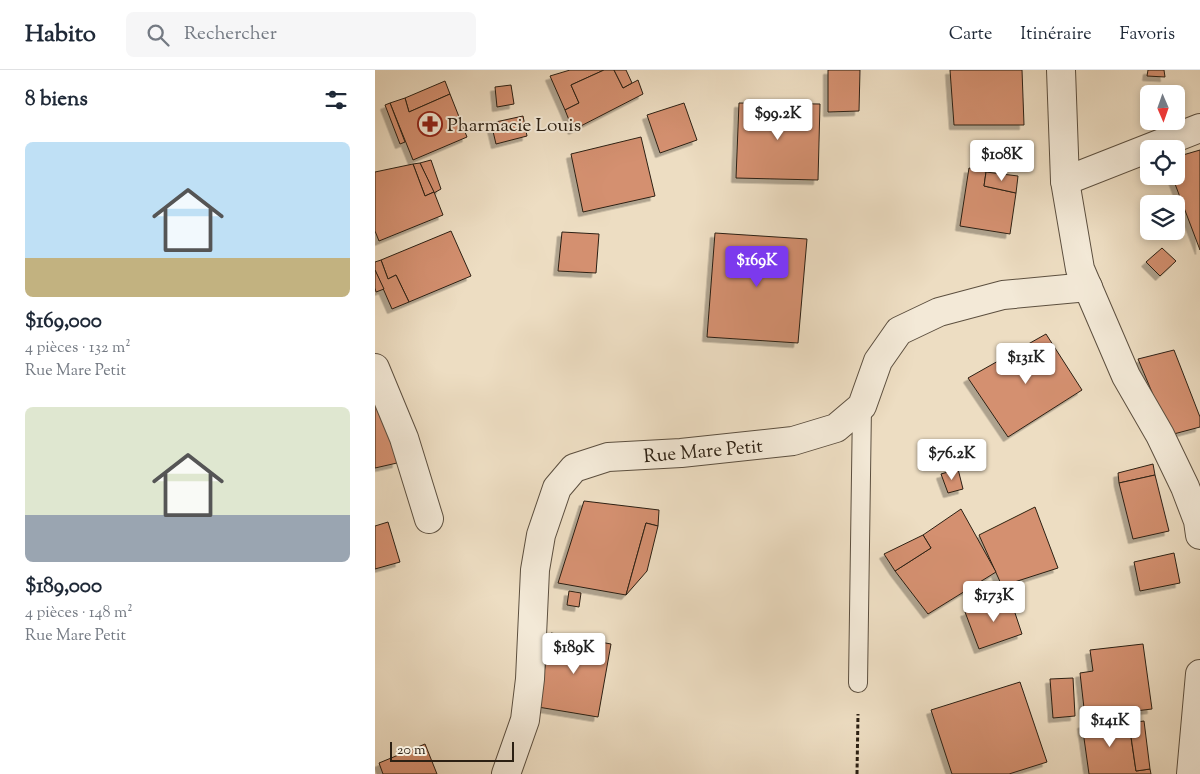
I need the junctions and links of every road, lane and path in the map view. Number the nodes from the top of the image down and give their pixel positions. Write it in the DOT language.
graph roads {
  1 [pos="1061,70"];
  2 [pos="1200,128"];
  3 [pos="1065,181"];
  4 [pos="1088,287"];
  5 [pos="375,368"];
  6 [pos="862,406"];
  7 [pos="429,519"];
  8 [pos="1200,535"];
  9 [pos="1200,674"];
  10 [pos="858,683"];
  11 [pos="506,774"];
  12 [pos="857,774"];
  13 [pos="1191,774"];
  1 -- 3 [label="street"];
  2 -- 3 [label="street"];
  3 -- 4 [label="street"];
  4 -- 6 [label="street"];
  4 -- 8 [label="street"];
  5 -- 7 [label="street"];
  6 -- 10 [label="lane"];
  6 -- 11 [label="street, Rue Mare Petit"];
  9 -- 13 [label="street"];
  10 -- 12 [label="path"];
}
